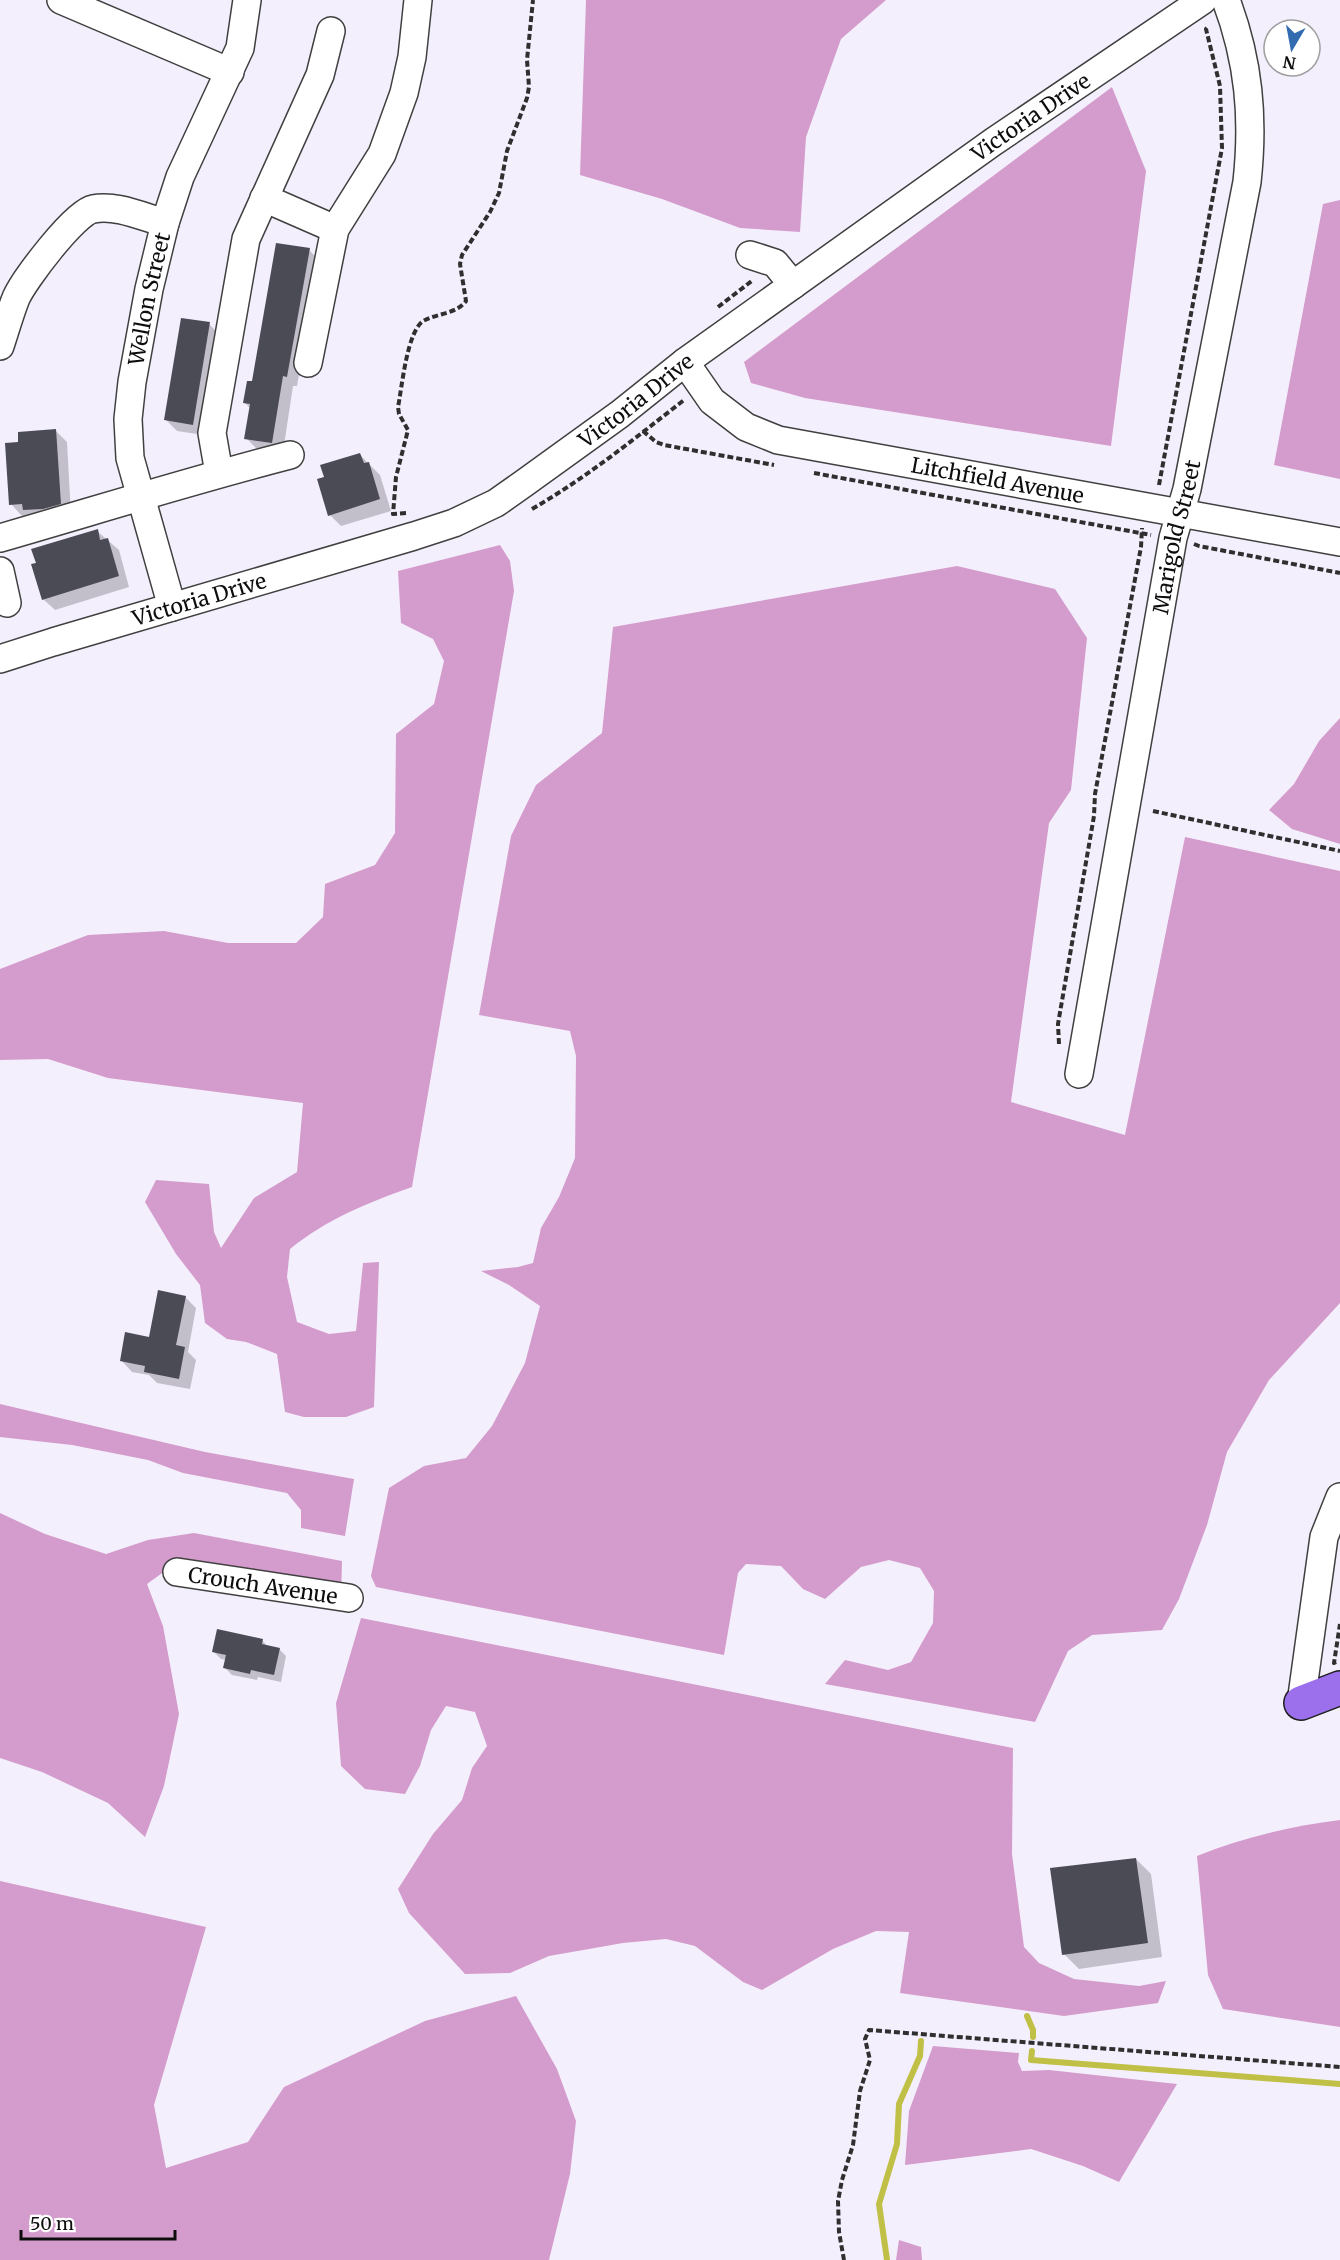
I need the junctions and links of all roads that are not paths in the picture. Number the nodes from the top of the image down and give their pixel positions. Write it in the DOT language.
graph roads {
  1 [pos="61,0"];
  2 [pos="247,0"];
  3 [pos="418,0"];
  4 [pos="1203,0"];
  5 [pos="1226,0"];
  6 [pos="331,31"];
  7 [pos="230,72"];
  8 [pos="264,198"];
  9 [pos="165,223"];
  10 [pos="335,229"];
  11 [pos="750,255"];
  12 [pos="793,285"];
  13 [pos="0,346"];
  14 [pos="686,362"];
  15 [pos="308,363"];
  16 [pos="290,455"];
  17 [pos="219,473"];
  18 [pos="142,498"];
  19 [pos="1181,512"];
  20 [pos="0,538"];
  21 [pos="1340,542"];
  22 [pos="0,571"];
  23 [pos="7,603"];
  24 [pos="172,607"];
  25 [pos="0,659"];
  26 [pos="1079,1074"];
  27 [pos="1340,1497"];
  28 [pos="177,1572"];
  29 [pos="349,1598"];
  30 [pos="1337,1676"];
  31 [pos="1301,1703"];
  32 [pos="1340,1705"];
  1 -- 7 [label="street"];
  2 -- 7 [label="street, Wellon Street"];
  3 -- 10 [label="street"];
  4 -- 12 [label="street, Victoria Drive"];
  5 -- 19 [label="street, Marigold Street"];
  6 -- 8 [label="street"];
  7 -- 9 [label="street, Wellon Street"];
  8 -- 10 [label="street"];
  8 -- 17 [label="street"];
  9 -- 13 [label="street"];
  9 -- 18 [label="street, Wellon Street"];
  10 -- 15 [label="street"];
  11 -- 12 [label="street"];
  12 -- 14 [label="street, Victoria Drive"];
  14 -- 19 [label="street, Litchfield Avenue"];
  14 -- 24 [label="street, Victoria Drive"];
  16 -- 17 [label="street"];
  17 -- 18 [label="street"];
  18 -- 20 [label="street"];
  18 -- 24 [label="street, Wellon Street"];
  19 -- 21 [label="street, Litchfield Avenue"];
  19 -- 26 [label="street, Marigold Street"];
  22 -- 23 [label="street"];
  24 -- 25 [label="street, Victoria Drive"];
  27 -- 31 [label="street"];
  28 -- 29 [label="street, Crouch Avenue"];
  30 -- 31 [label="main road"];
  31 -- 32 [label="main road"];
}
